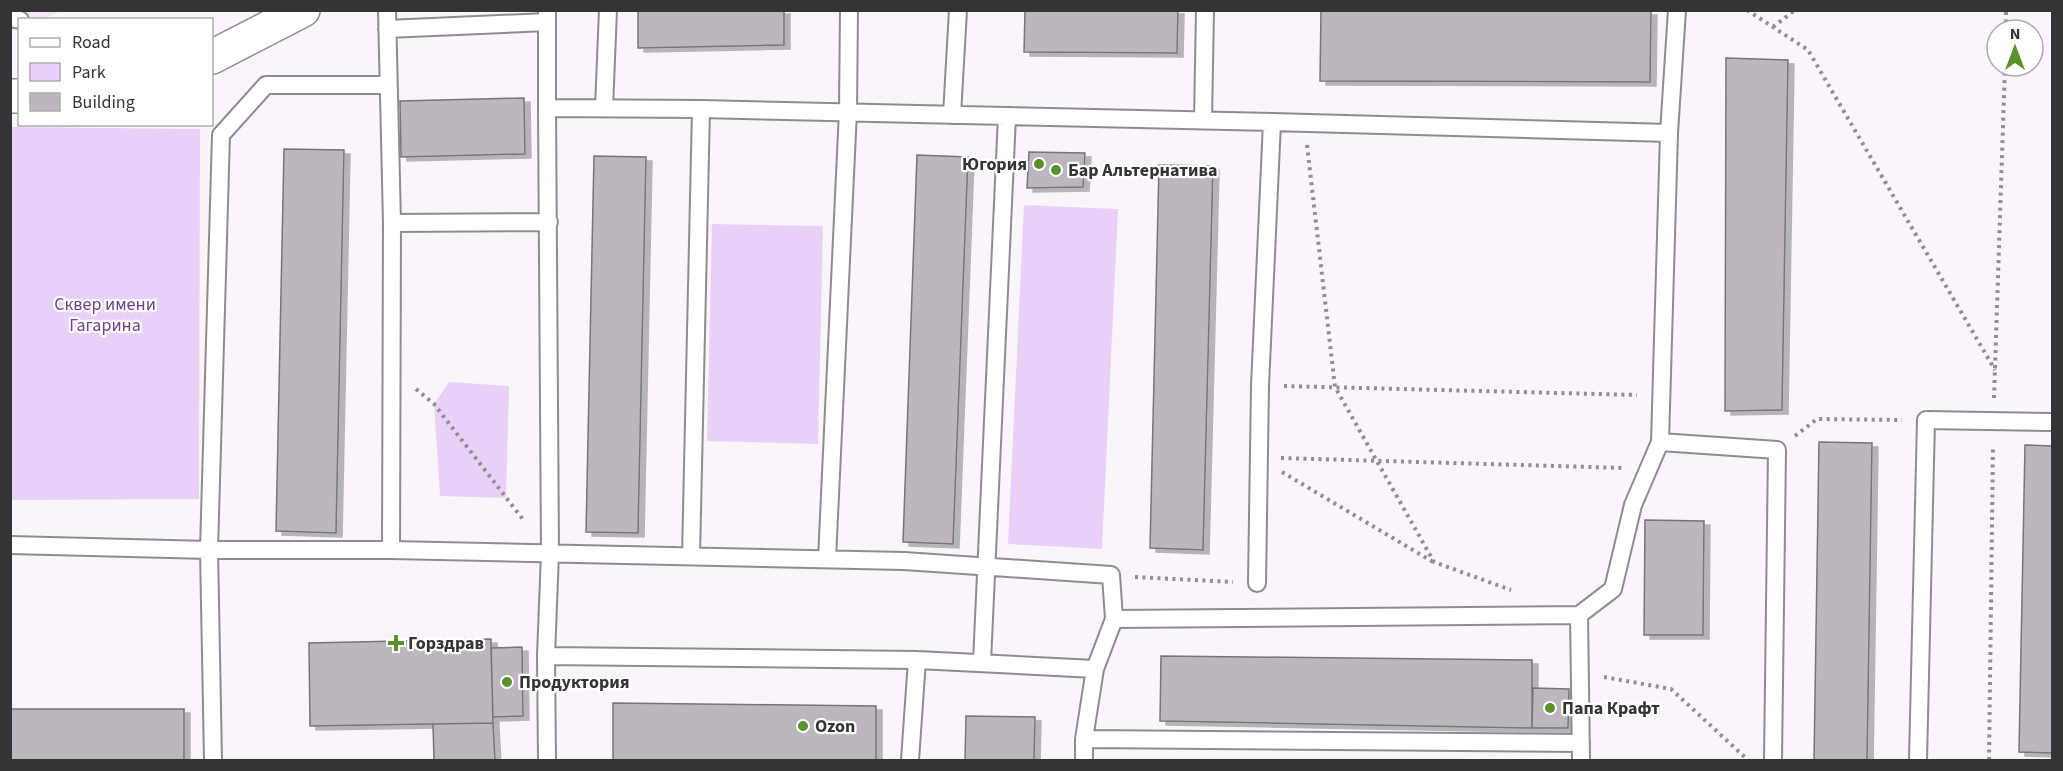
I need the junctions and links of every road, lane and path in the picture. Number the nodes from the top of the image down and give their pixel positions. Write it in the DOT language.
graph roads {
  1 [pos="303,10"];
  2 [pos="387,10"];
  3 [pos="608,10"];
  4 [pos="849,10"];
  5 [pos="958,10"];
  6 [pos="1205,10"];
  7 [pos="1677,10"];
  8 [pos="1747,10"];
  9 [pos="1795,10"];
  10 [pos="547,16"];
  11 [pos="1773,27"];
  12 [pos="387,29"];
  13 [pos="213,56"];
  14 [pos="2005,78"];
  15 [pos="388,85"];
  16 [pos="547,108"];
  17 [pos="604,108"];
  18 [pos="701,109"];
  19 [pos="848,111"];
  20 [pos="952,115"];
  21 [pos="1007,116"];
  22 [pos="1203,120"];
  23 [pos="1272,122"];
  24 [pos="1305,123"];
  25 [pos="1669,133"];
  26 [pos="549,222"];
  27 [pos="392,223"];
  28 [pos="390,366"];
  29 [pos="1995,370"];
  30 [pos="1260,386"];
  31 [pos="1335,387"];
  32 [pos="1661,395"];
  33 [pos="1926,420"];
  34 [pos="1994,422"];
  35 [pos="2052,422"];
  36 [pos="1660,442"];
  37 [pos="1777,450"];
  38 [pos="1259,458"];
  39 [pos="1377,461"];
  40 [pos="1649,469"];
  41 [pos="10,545"];
  42 [pos="209,550"];
  43 [pos="392,550"];
  44 [pos="550,553"];
  45 [pos="691,556"];
  46 [pos="828,559"];
  47 [pos="1434,562"];
  48 [pos="986,566"];
  49 [pos="1111,575"];
  50 [pos="1257,583"];
  51 [pos="1512,591"];
  52 [pos="1579,615"];
  53 [pos="1114,619"];
  54 [pos="546,656"];
  55 [pos="917,660"];
  56 [pos="982,662"];
  57 [pos="1095,669"];
  58 [pos="1580,674"];
  59 [pos="1084,739"];
  60 [pos="1581,743"];
  61 [pos="213,760"];
  62 [pos="547,760"];
  63 [pos="910,760"];
  64 [pos="1084,760"];
  65 [pos="1581,760"];
  66 [pos="1748,760"];
  67 [pos="1773,760"];
  68 [pos="1917,760"];
  69 [pos="1989,760"];
  1 -- 13 [label="street"];
  2 -- 12 [label="lane"];
  3 -- 17 [label="lane"];
  4 -- 19 [label="lane"];
  5 -- 20 [label="lane"];
  6 -- 22 [label="lane"];
  7 -- 25 [label="lane"];
  8 -- 11 [label="path"];
  9 -- 11 [label="path"];
  10 -- 12 [label="lane"];
  10 -- 16 [label="lane"];
  11 -- 29 [label="path"];
  12 -- 15 [label="lane"];
  14 -- 29 [label="path"];
  15 -- 27 [label="lane"];
  15 -- 42 [label="lane"];
  16 -- 17 [label="lane"];
  16 -- 26 [label="lane"];
  17 -- 18 [label="lane"];
  18 -- 19 [label="lane"];
  18 -- 45 [label="lane"];
  19 -- 20 [label="lane"];
  19 -- 46 [label="lane"];
  20 -- 21 [label="lane"];
  21 -- 22 [label="lane"];
  21 -- 48 [label="lane"];
  22 -- 23 [label="lane"];
  23 -- 24 [label="lane"];
  23 -- 30 [label="lane"];
  24 -- 25 [label="lane"];
  24 -- 31 [label="path"];
  25 -- 32 [label="lane"];
  26 -- 27 [label="lane"];
  26 -- 44 [label="lane"];
  27 -- 28 [label="lane"];
  28 -- 43 [label="lane"];
  28 -- 44 [label="path"];
  29 -- 34 [label="path"];
  30 -- 31 [label="path"];
  30 -- 38 [label="lane"];
  31 -- 32 [label="path"];
  31 -- 39 [label="path"];
  32 -- 36 [label="lane"];
  33 -- 34 [label="lane"];
  33 -- 37 [label="path"];
  33 -- 68 [label="lane"];
  34 -- 35 [label="lane"];
  34 -- 69 [label="path"];
  36 -- 37 [label="lane"];
  36 -- 40 [label="lane"];
  37 -- 67 [label="lane"];
  38 -- 39 [label="path"];
  38 -- 47 [label="path"];
  38 -- 50 [label="lane"];
  39 -- 40 [label="path"];
  39 -- 47 [label="path"];
  40 -- 52 [label="lane"];
  41 -- 42 [label="lane"];
  42 -- 43 [label="lane"];
  42 -- 61 [label="lane"];
  43 -- 44 [label="lane"];
  44 -- 45 [label="lane"];
  44 -- 54 [label="lane"];
  45 -- 46 [label="lane"];
  46 -- 48 [label="lane"];
  47 -- 51 [label="path"];
  48 -- 49 [label="lane"];
  48 -- 56 [label="lane"];
  49 -- 50 [label="path"];
  49 -- 53 [label="lane"];
  52 -- 53 [label="lane"];
  52 -- 58 [label="lane"];
  53 -- 57 [label="lane"];
  54 -- 55 [label="lane"];
  54 -- 62 [label="lane"];
  55 -- 56 [label="lane"];
  55 -- 63 [label="lane"];
  56 -- 57 [label="lane"];
  57 -- 59 [label="lane"];
  58 -- 60 [label="lane"];
  58 -- 66 [label="path"];
  59 -- 60 [label="lane"];
  59 -- 64 [label="lane"];
  60 -- 65 [label="lane"];
}
